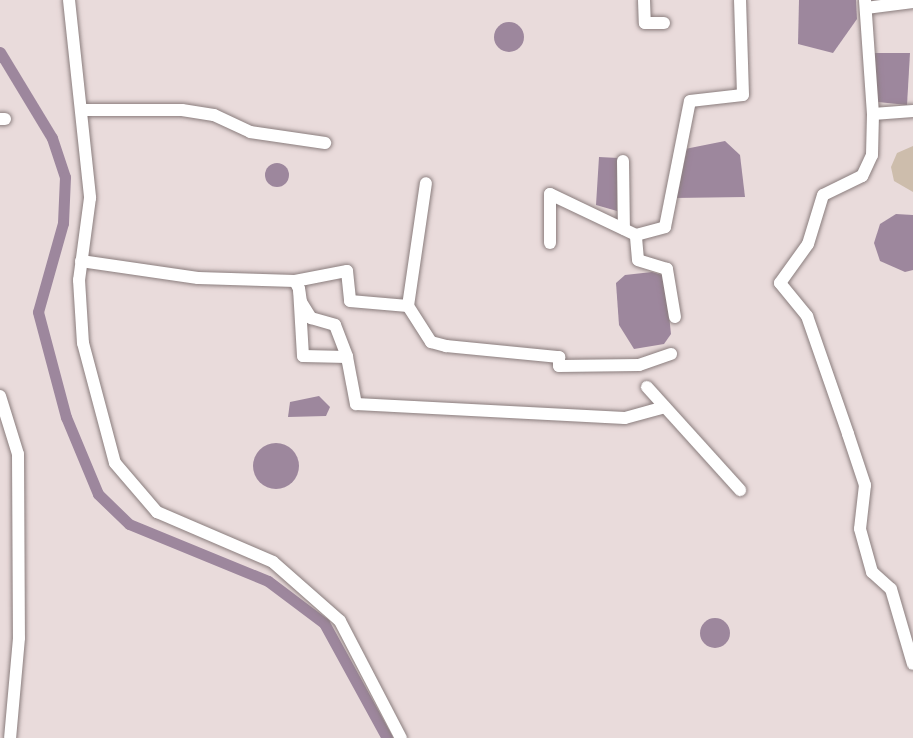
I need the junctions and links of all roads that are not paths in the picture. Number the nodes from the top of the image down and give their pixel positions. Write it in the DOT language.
graph roads {
  1 [pos="69,0"];
  2 [pos="644,0"];
  3 [pos="740,0"];
  4 [pos="913,2"];
  5 [pos="866,4"];
  6 [pos="664,23"];
  7 [pos="81,110"];
  8 [pos="913,111"];
  9 [pos="873,114"];
  10 [pos="325,143"];
  11 [pos="623,161"];
  12 [pos="426,183"];
  13 [pos="630,232"];
  14 [pos="550,243"];
  15 [pos="81,261"];
  16 [pos="297,285"];
  17 [pos="408,306"];
  18 [pos="675,317"];
  19 [pos="671,354"];
  20 [pos="347,357"];
  21 [pos="647,387"];
  22 [pos="0,396"];
  23 [pos="665,407"];
  24 [pos="740,490"];
  25 [pos="0,498"];
  26 [pos="16,498"];
  27 [pos="913,664"];
  28 [pos="10,738"];
  29 [pos="401,738"];
  1 -- 7 [label="street"];
  2 -- 6 [label="street"];
  3 -- 13 [label="street"];
  4 -- 5 [label="street"];
  5 -- 9 [label="street"];
  7 -- 10 [label="street"];
  7 -- 15 [label="street"];
  8 -- 9 [label="street"];
  9 -- 27 [label="street"];
  11 -- 13 [label="street"];
  12 -- 17 [label="street"];
  13 -- 14 [label="street"];
  13 -- 18 [label="street"];
  15 -- 16 [label="street"];
  15 -- 29 [label="street"];
  16 -- 17 [label="street"];
  16 -- 20 [label="street"];
  16 -- 20 [label="street"];
  17 -- 19 [label="street"];
  20 -- 23 [label="street"];
  21 -- 23 [label="street"];
  22 -- 26 [label="street"];
  23 -- 24 [label="street"];
  25 -- 26 [label="street"];
  26 -- 28 [label="street"];
}
